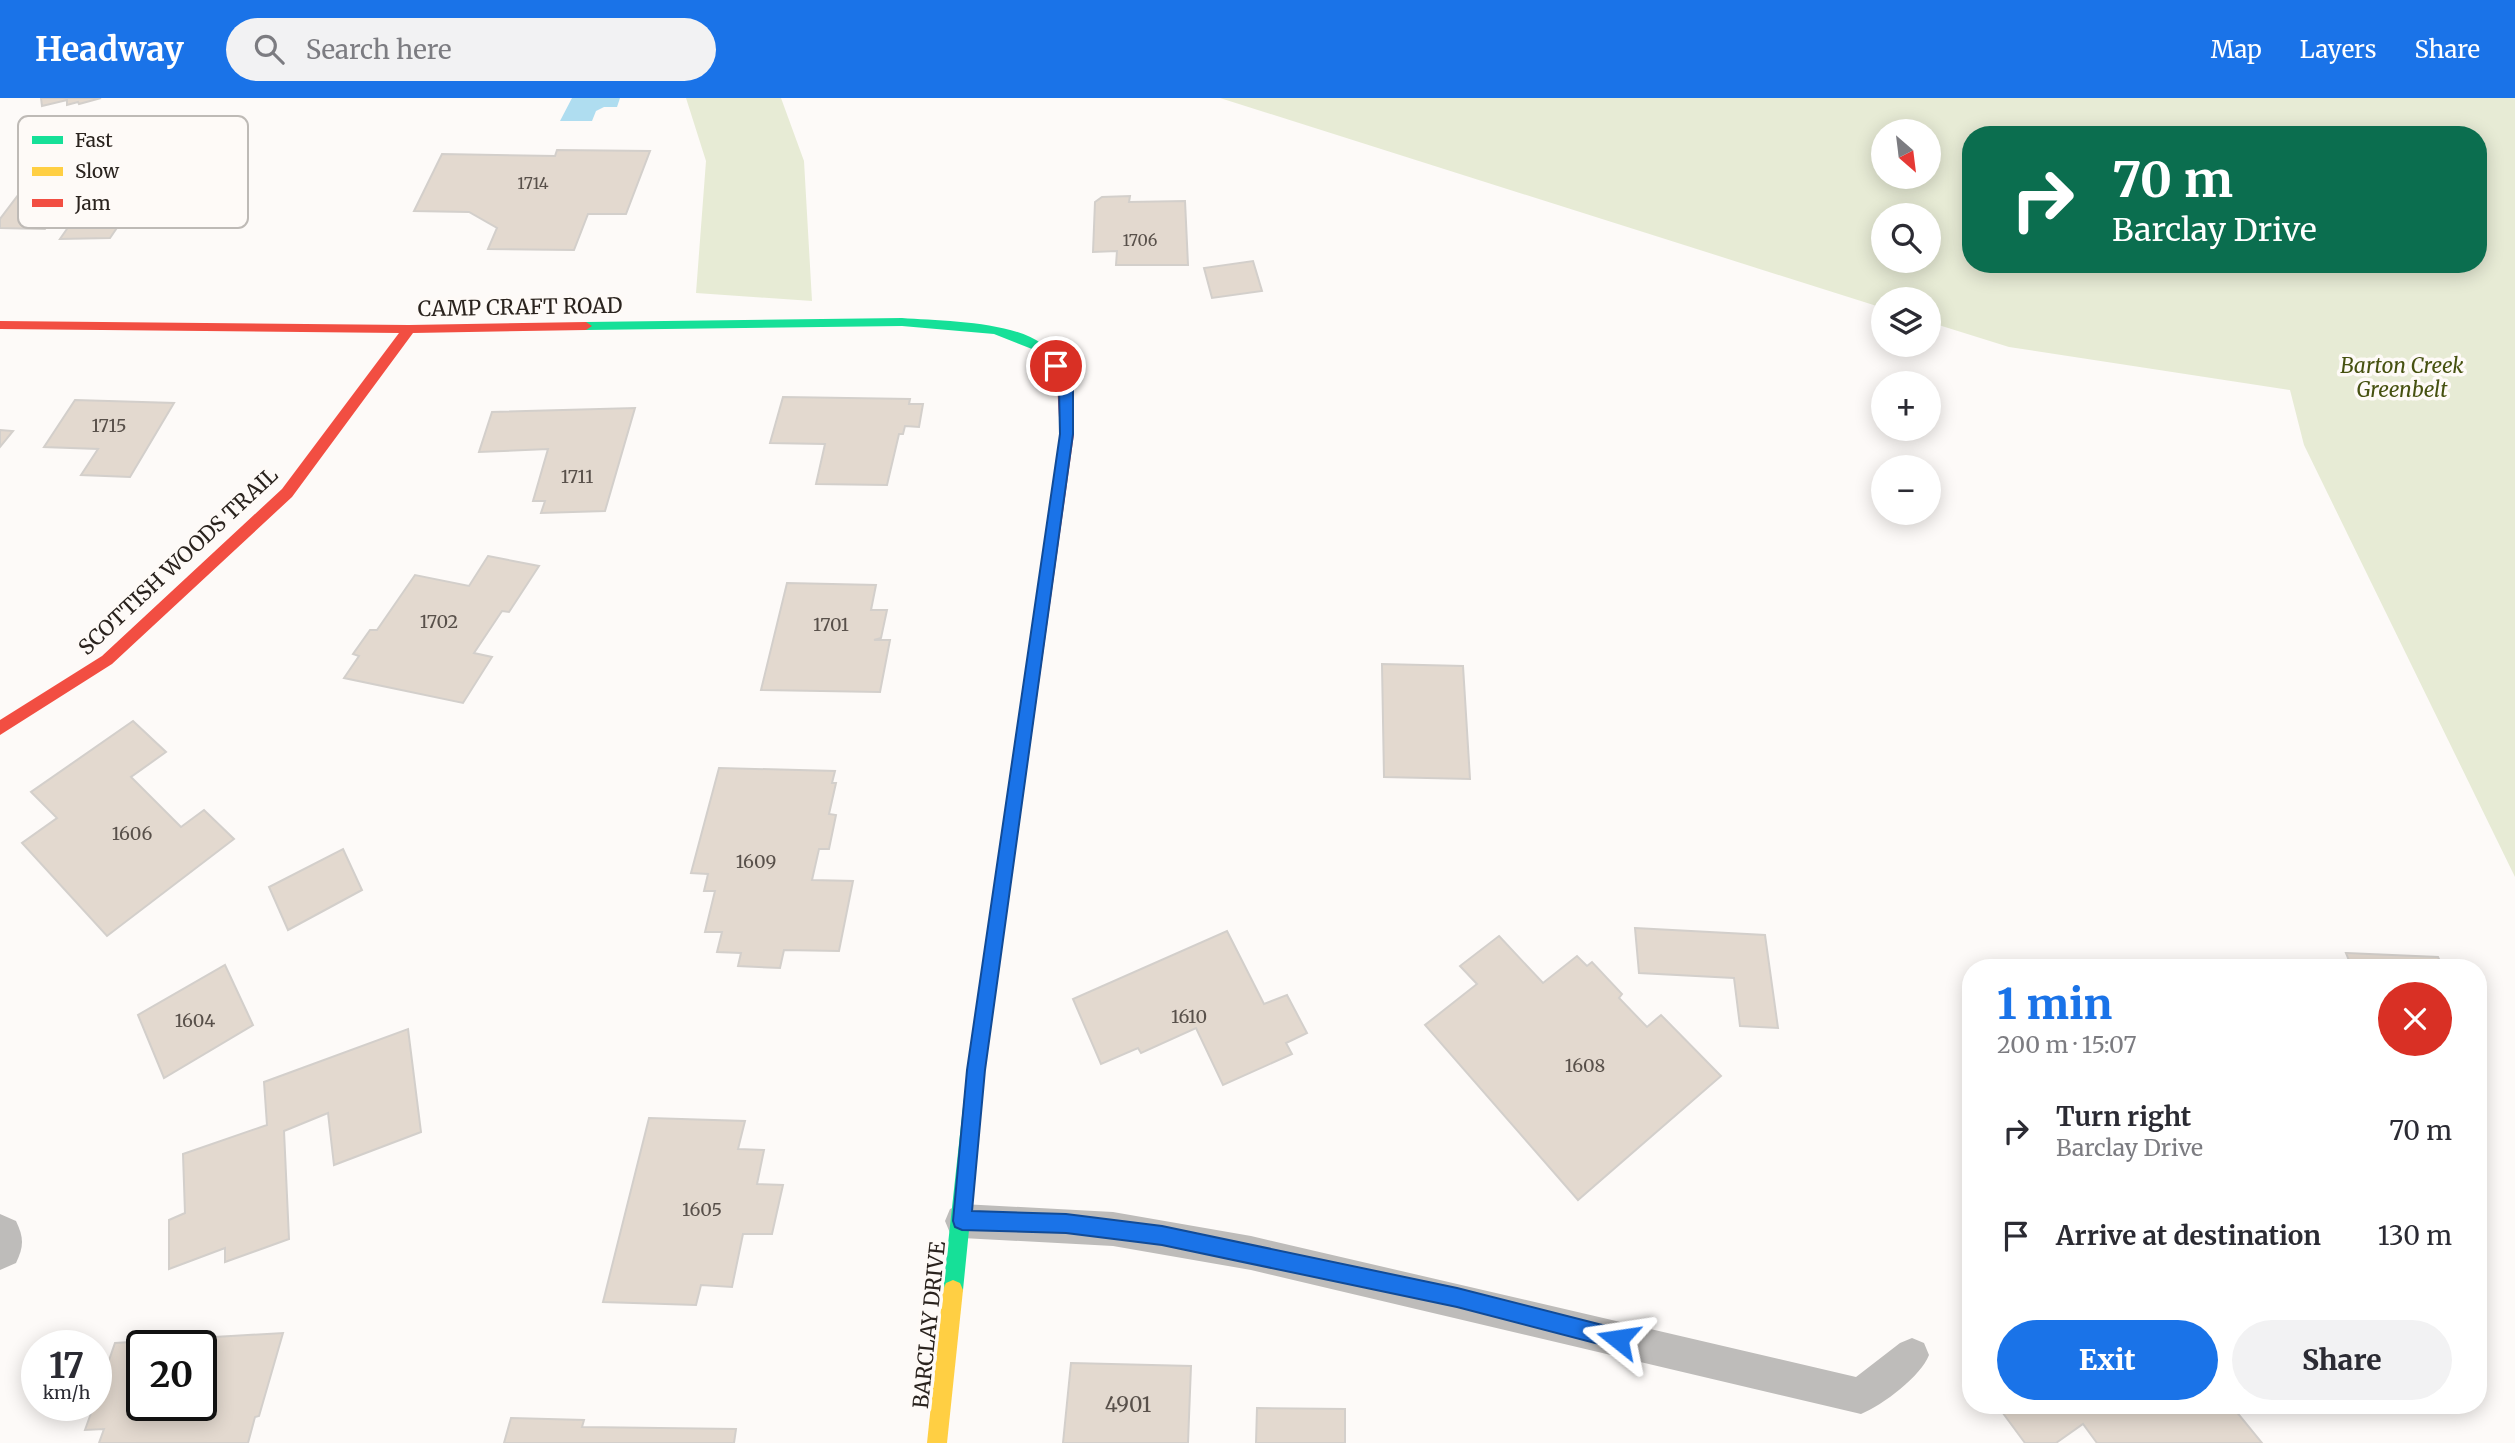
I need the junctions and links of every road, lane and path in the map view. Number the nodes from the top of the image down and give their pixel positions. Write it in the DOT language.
graph roads {
  1 [pos="0,325"];
  2 [pos="409,329"];
  3 [pos="1037,346"];
  4 [pos="0,728"];
  5 [pos="962,1221"];
  6 [pos="0,1237"];
  7 [pos="0,1247"];
  8 [pos="1912,1356"];
  9 [pos="937,1443"];
  1 -- 2 [label="street, CAMP CRAFT ROAD"];
  2 -- 3 [label="street, CAMP CRAFT ROAD"];
  2 -- 4 [label="street, SCOTTISH WOODS TRAIL"];
  3 -- 5 [label="street, BARCLAY DRIVE"];
  5 -- 8 [label="lane"];
  5 -- 9 [label="street, BARCLAY DRIVE"];
  6 -- 7 [label="street"];
}
